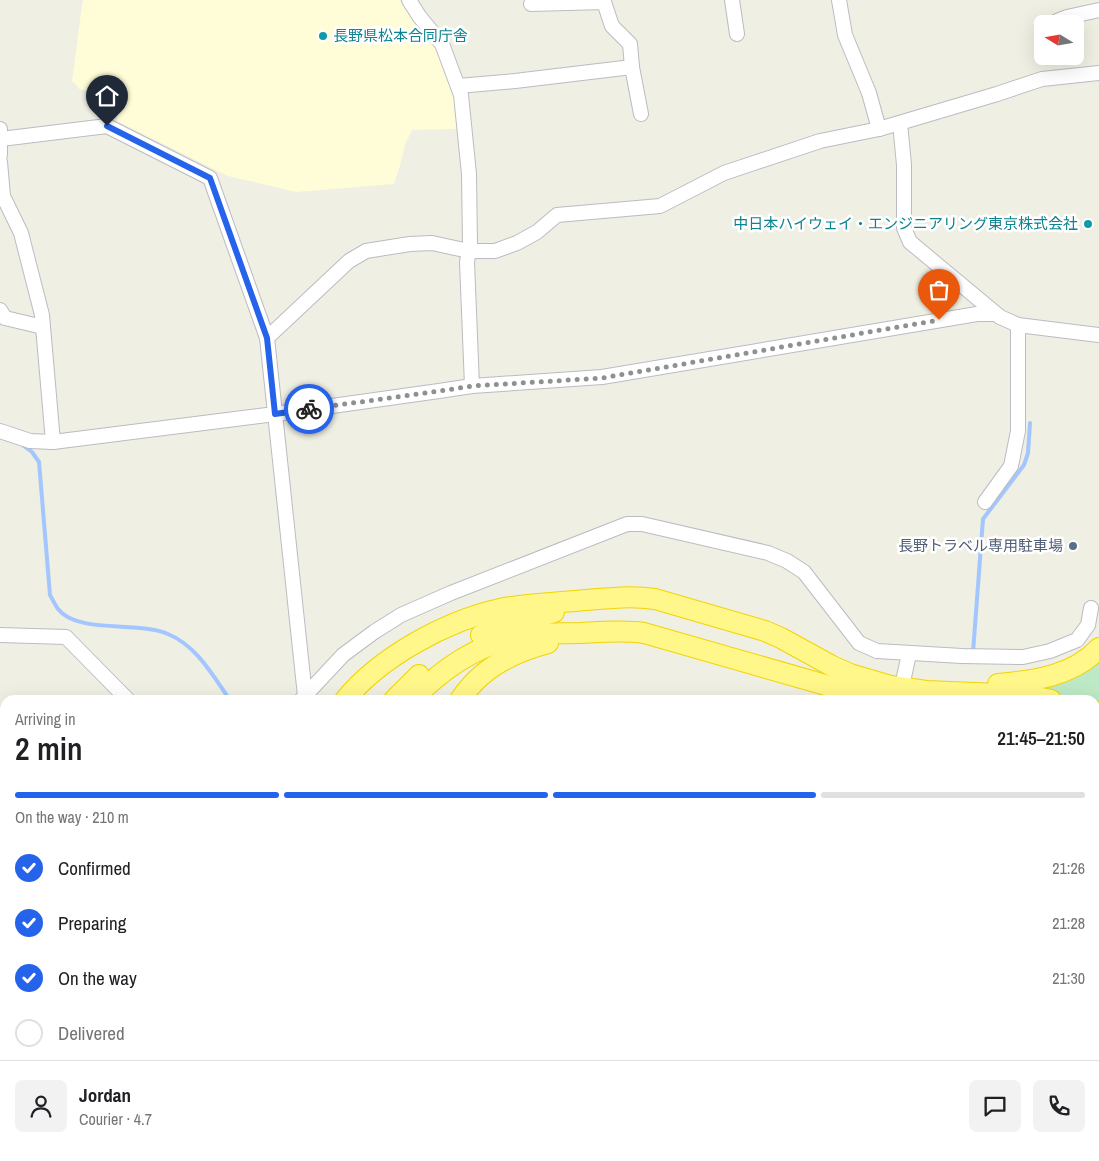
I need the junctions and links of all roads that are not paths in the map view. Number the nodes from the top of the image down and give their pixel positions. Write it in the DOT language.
graph roads {
  1 [pos="409,0"];
  2 [pos="732,0"];
  3 [pos="839,0"];
  4 [pos="531,4"];
  5 [pos="1099,10"];
  6 [pos="1079,15"];
  7 [pos="737,34"];
  8 [pos="632,67"];
  9 [pos="1099,73"];
  10 [pos="458,86"];
  11 [pos="641,114"];
  12 [pos="900,123"];
  13 [pos="879,129"];
  14 [pos="0,134"];
  15 [pos="0,155"];
  16 [pos="0,162"];
  17 [pos="469,251"];
  18 [pos="0,310"];
  19 [pos="996,314"];
  20 [pos="1018,325"];
  21 [pos="43,327"];
  22 [pos="1099,335"];
  23 [pos="267,338"];
  24 [pos="472,386"];
  25 [pos="275,414"];
  26 [pos="0,431"];
  27 [pos="53,442"];
  28 [pos="984,502"];
  29 [pos="604,599"];
  30 [pos="1091,608"];
  31 [pos="617,631"];
  32 [pos="0,635"];
  33 [pos="1099,648"];
  34 [pos="909,654"];
  35 [pos="756,666"];
  36 [pos="904,677"];
  37 [pos="926,691"];
  38 [pos="123,695"];
  39 [pos="303,695"];
  40 [pos="306,695"];
  41 [pos="348,695"];
  42 [pos="399,695"];
  43 [pos="417,695"];
  44 [pos="463,695"];
  45 [pos="828,695"];
  46 [pos="860,695"];
  47 [pos="987,695"];
  1 -- 10 [label="street"];
  2 -- 7 [label="street"];
  3 -- 13 [label="street"];
  4 -- 8 [label="street"];
  5 -- 6 [label="street"];
  8 -- 10 [label="street"];
  8 -- 11 [label="street"];
  9 -- 12 [label="street"];
  10 -- 17 [label="street"];
  12 -- 13 [label="street"];
  12 -- 19 [label="street"];
  13 -- 17 [label="street"];
  14 -- 15 [label="street"];
  14 -- 23 [label="street"];
  16 -- 21 [label="street"];
  17 -- 23 [label="street"];
  17 -- 24 [label="street"];
  18 -- 21 [label="street"];
  19 -- 20 [label="street"];
  19 -- 24 [label="street"];
  20 -- 22 [label="street"];
  20 -- 28 [label="street"];
  21 -- 27 [label="street"];
  23 -- 25 [label="street"];
  24 -- 25 [label="street"];
  25 -- 27 [label="street"];
  25 -- 39 [label="street"];
  26 -- 27 [label="street"];
  29 -- 37 [label="highway"];
  29 -- 41 [label="highway"];
  29 -- 42 [label="highway"];
  30 -- 34 [label="street"];
  31 -- 35 [label="highway"];
  31 -- 43 [label="highway"];
  31 -- 44 [label="highway"];
  32 -- 38 [label="street"];
  33 -- 37 [label="highway"];
  34 -- 36 [label="street"];
  34 -- 40 [label="street"];
  35 -- 45 [label="highway"];
  35 -- 46 [label="highway"];
  37 -- 47 [label="highway"];
}
